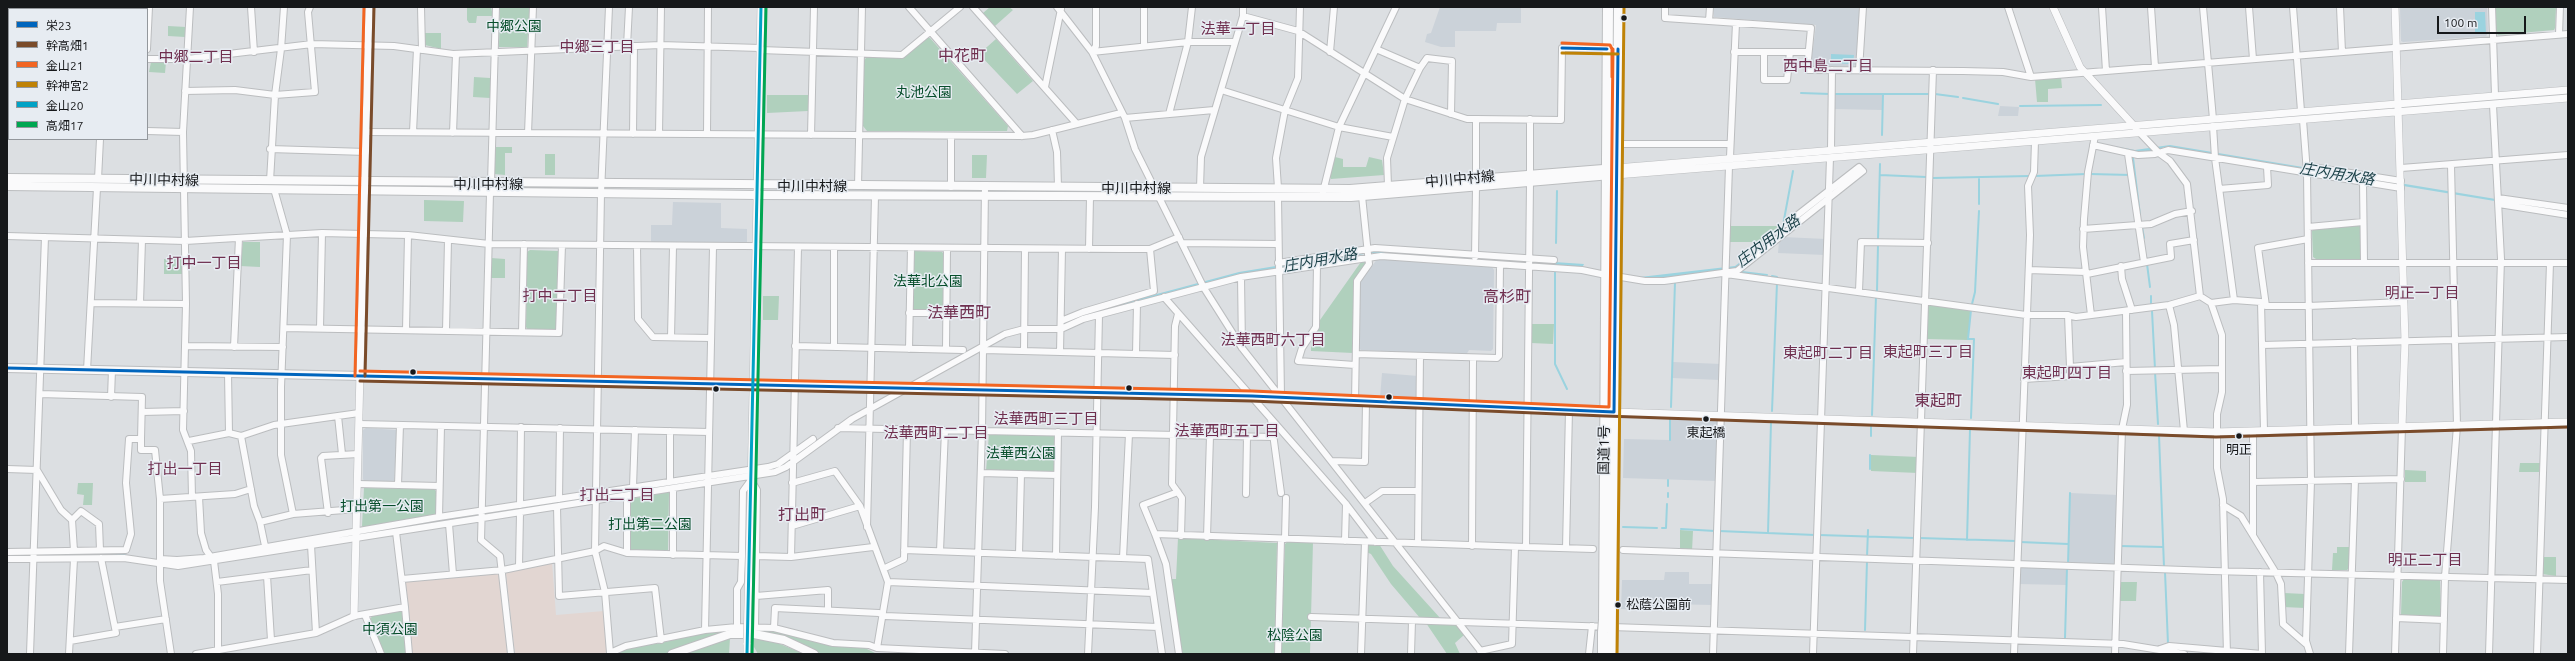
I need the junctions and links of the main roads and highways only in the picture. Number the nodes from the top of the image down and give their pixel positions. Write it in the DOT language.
graph roads {
  1 [pos="1608,7"];
  2 [pos="1619,7"];
  3 [pos="1611,172"];
  4 [pos="7,178"];
  5 [pos="184,185"];
  6 [pos="7,186"];
  7 [pos="366,187"];
  8 [pos="1323,193"];
  9 [pos="7,368"];
  10 [pos="1610,412"];
  11 [pos="1608,633"];
  12 [pos="672,654"];
  13 [pos="814,654"];
  14 [pos="1603,654"];
  15 [pos="1612,654"];
  1 -- 3 [label="highway, 国道1号"];
  2 -- 3 [label="highway, 国道1号"];
  3 -- 8 [label="main road, 中川中村線"];
  3 -- 8 [label="main road, 中川中村線"];
  3 -- 10 [label="highway, 国道1号"];
  4 -- 5 [label="main road, 中川中村線"];
  5 -- 6 [label="main road, 中川中村線"];
  5 -- 7 [label="main road, 中川中村線"];
  5 -- 7 [label="main road, 中川中村線"];
  7 -- 8 [label="main road, 中川中村線"];
  7 -- 8 [label="main road, 中川中村線"];
  9 -- 10 [label="main road"];
  10 -- 11 [label="highway, 国道1号, bridge"];
  11 -- 14 [label="highway, 国道1号"];
  11 -- 15 [label="highway, 国道1号"];
  12 -- 13 [label="main road"];
}
